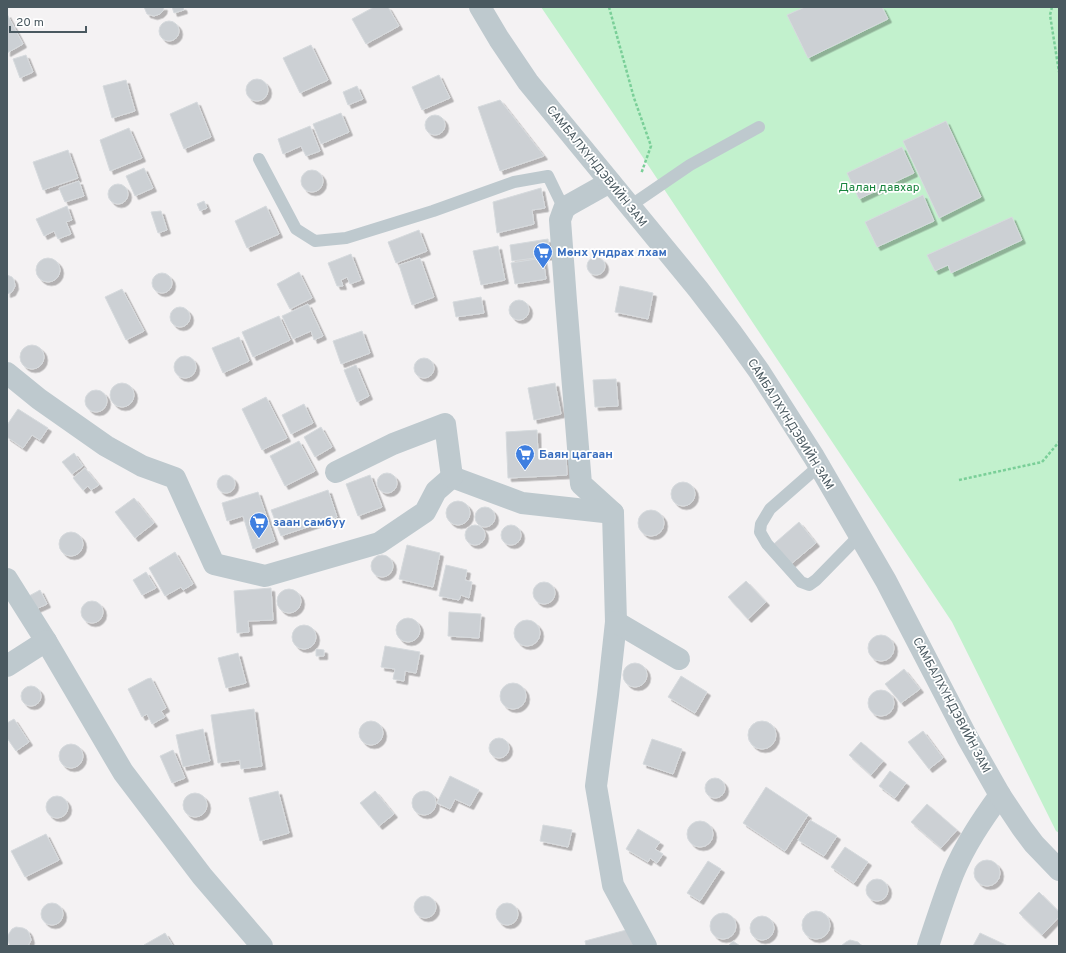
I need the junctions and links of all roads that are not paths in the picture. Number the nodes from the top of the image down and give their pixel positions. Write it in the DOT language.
graph roads {
  1 [pos="480,7"];
  2 [pos="760,127"];
  3 [pos="259,159"];
  4 [pos="610,182"];
  5 [pos="630,206"];
  6 [pos="564,209"];
  7 [pos="7,373"];
  8 [pos="819,466"];
  9 [pos="336,472"];
  10 [pos="452,477"];
  11 [pos="613,512"];
  12 [pos="860,535"];
  13 [pos="7,579"];
  14 [pos="616,622"];
  15 [pos="46,641"];
  16 [pos="679,659"];
  17 [pos="7,666"];
  18 [pos="1000,795"];
  19 [pos="1059,870"];
  20 [pos="262,946"];
  21 [pos="646,946"];
  22 [pos="928,946"];
  1 -- 4 [label="street, САМБАЛХҮНДЭВИЙН ЗАМ"];
  2 -- 5 [label="lane"];
  3 -- 6 [label="lane"];
  4 -- 5 [label="street, САМБАЛХҮНДЭВИЙН ЗАМ"];
  4 -- 6 [label="street"];
  5 -- 8 [label="street, САМБАЛХҮНДЭВИЙН ЗАМ"];
  6 -- 11 [label="street"];
  7 -- 10 [label="street"];
  8 -- 12 [label="street, САМБАЛХҮНДЭВИЙН ЗАМ"];
  8 -- 12 [label="lane"];
  9 -- 10 [label="street"];
  10 -- 11 [label="street"];
  11 -- 14 [label="street"];
  12 -- 18 [label="street, САМБАЛХҮНДЭВИЙН ЗАМ"];
  13 -- 15 [label="street"];
  14 -- 16 [label="street"];
  14 -- 21 [label="street"];
  15 -- 17 [label="street"];
  15 -- 20 [label="street"];
  18 -- 19 [label="street, САМБАЛХҮНДЭВИЙН ЗАМ"];
  18 -- 22 [label="street"];
}
